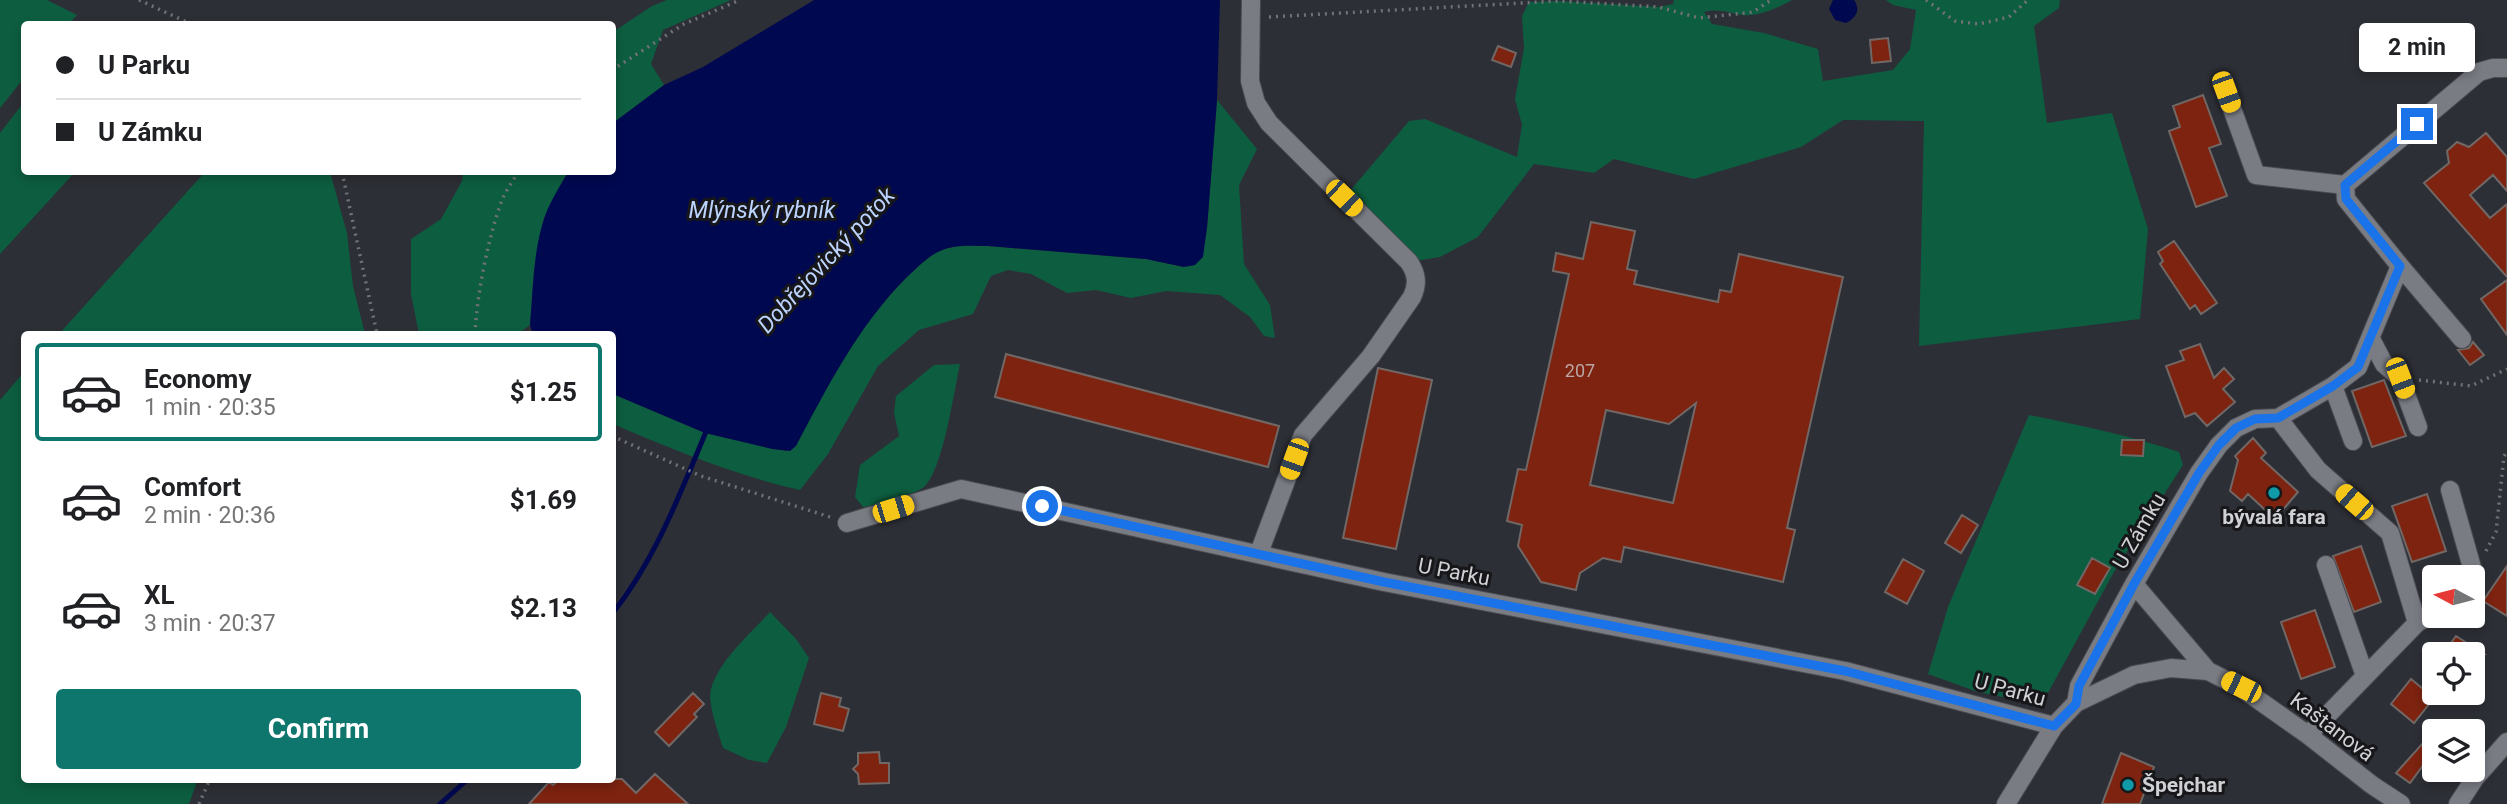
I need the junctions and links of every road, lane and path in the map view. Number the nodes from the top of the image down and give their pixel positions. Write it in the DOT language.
graph roads {
  1 [pos="139,0"];
  2 [pos="740,0"];
  3 [pos="1251,0"];
  4 [pos="1771,0"];
  5 [pos="1926,0"];
  6 [pos="2028,0"];
  7 [pos="1251,19"];
  8 [pos="184,21"];
  9 [pos="616,67"];
  10 [pos="2507,68"];
  11 [pos="2226,92"];
  12 [pos="343,175"];
  13 [pos="516,175"];
  14 [pos="2345,185"];
  15 [pos="2400,266"];
  16 [pos="376,331"];
  17 [pos="474,331"];
  18 [pos="2371,339"];
  19 [pos="2462,340"];
  20 [pos="2507,369"];
  21 [pos="2400,378"];
  22 [pos="2333,386"];
  23 [pos="2278,418"];
  24 [pos="2418,427"];
  25 [pos="616,438"];
  26 [pos="2353,441"];
  27 [pos="2507,452"];
  28 [pos="2450,490"];
  29 [pos="847,523"];
  30 [pos="1259,553"];
  31 [pos="2326,565"];
  32 [pos="2470,565"];
  33 [pos="2477,565"];
  34 [pos="2134,584"];
  35 [pos="2422,620"];
  36 [pos="2417,623"];
  37 [pos="2208,671"];
  38 [pos="2365,676"];
  39 [pos="2076,704"];
  40 [pos="2054,726"];
  41 [pos="2308,735"];
  42 [pos="2507,742"];
  43 [pos="209,783"];
  44 [pos="199,804"];
  45 [pos="2006,804"];
  46 [pos="2401,804"];
  47 [pos="2458,804"];
  1 -- 8 [label="path"];
  2 -- 9 [label="path"];
  3 -- 7 [label="street"];
  4 -- 7 [label="path"];
  5 -- 6 [label="path"];
  7 -- 30 [label="street"];
  10 -- 14 [label="street"];
  11 -- 14 [label="street"];
  12 -- 16 [label="path"];
  13 -- 17 [label="path"];
  14 -- 15 [label="street"];
  15 -- 18 [label="street, U Zámku"];
  15 -- 19 [label="street"];
  18 -- 21 [label="street"];
  18 -- 22 [label="street, U Zámku"];
  20 -- 21 [label="path"];
  21 -- 24 [label="street"];
  22 -- 23 [label="street, U Zámku"];
  22 -- 26 [label="street"];
  23 -- 34 [label="street, U Zámku"];
  23 -- 36 [label="street"];
  25 -- 29 [label="path"];
  27 -- 33 [label="path"];
  28 -- 32 [label="street"];
  29 -- 30 [label="street, U Parku"];
  30 -- 40 [label="street, U Parku"];
  31 -- 38 [label="street"];
  34 -- 37 [label="street"];
  34 -- 39 [label="street, U Zámku"];
  35 -- 36 [label="street"];
  36 -- 38 [label="street"];
  37 -- 39 [label="street, Kaštanová"];
  37 -- 41 [label="street, Kaštanová"];
  38 -- 41 [label="street"];
  39 -- 40 [label="street, Kaštanová"];
  40 -- 45 [label="street, Kaštanová"];
  41 -- 46 [label="street, Kaštanová"];
  42 -- 47 [label="street"];
  43 -- 44 [label="path"];
}
